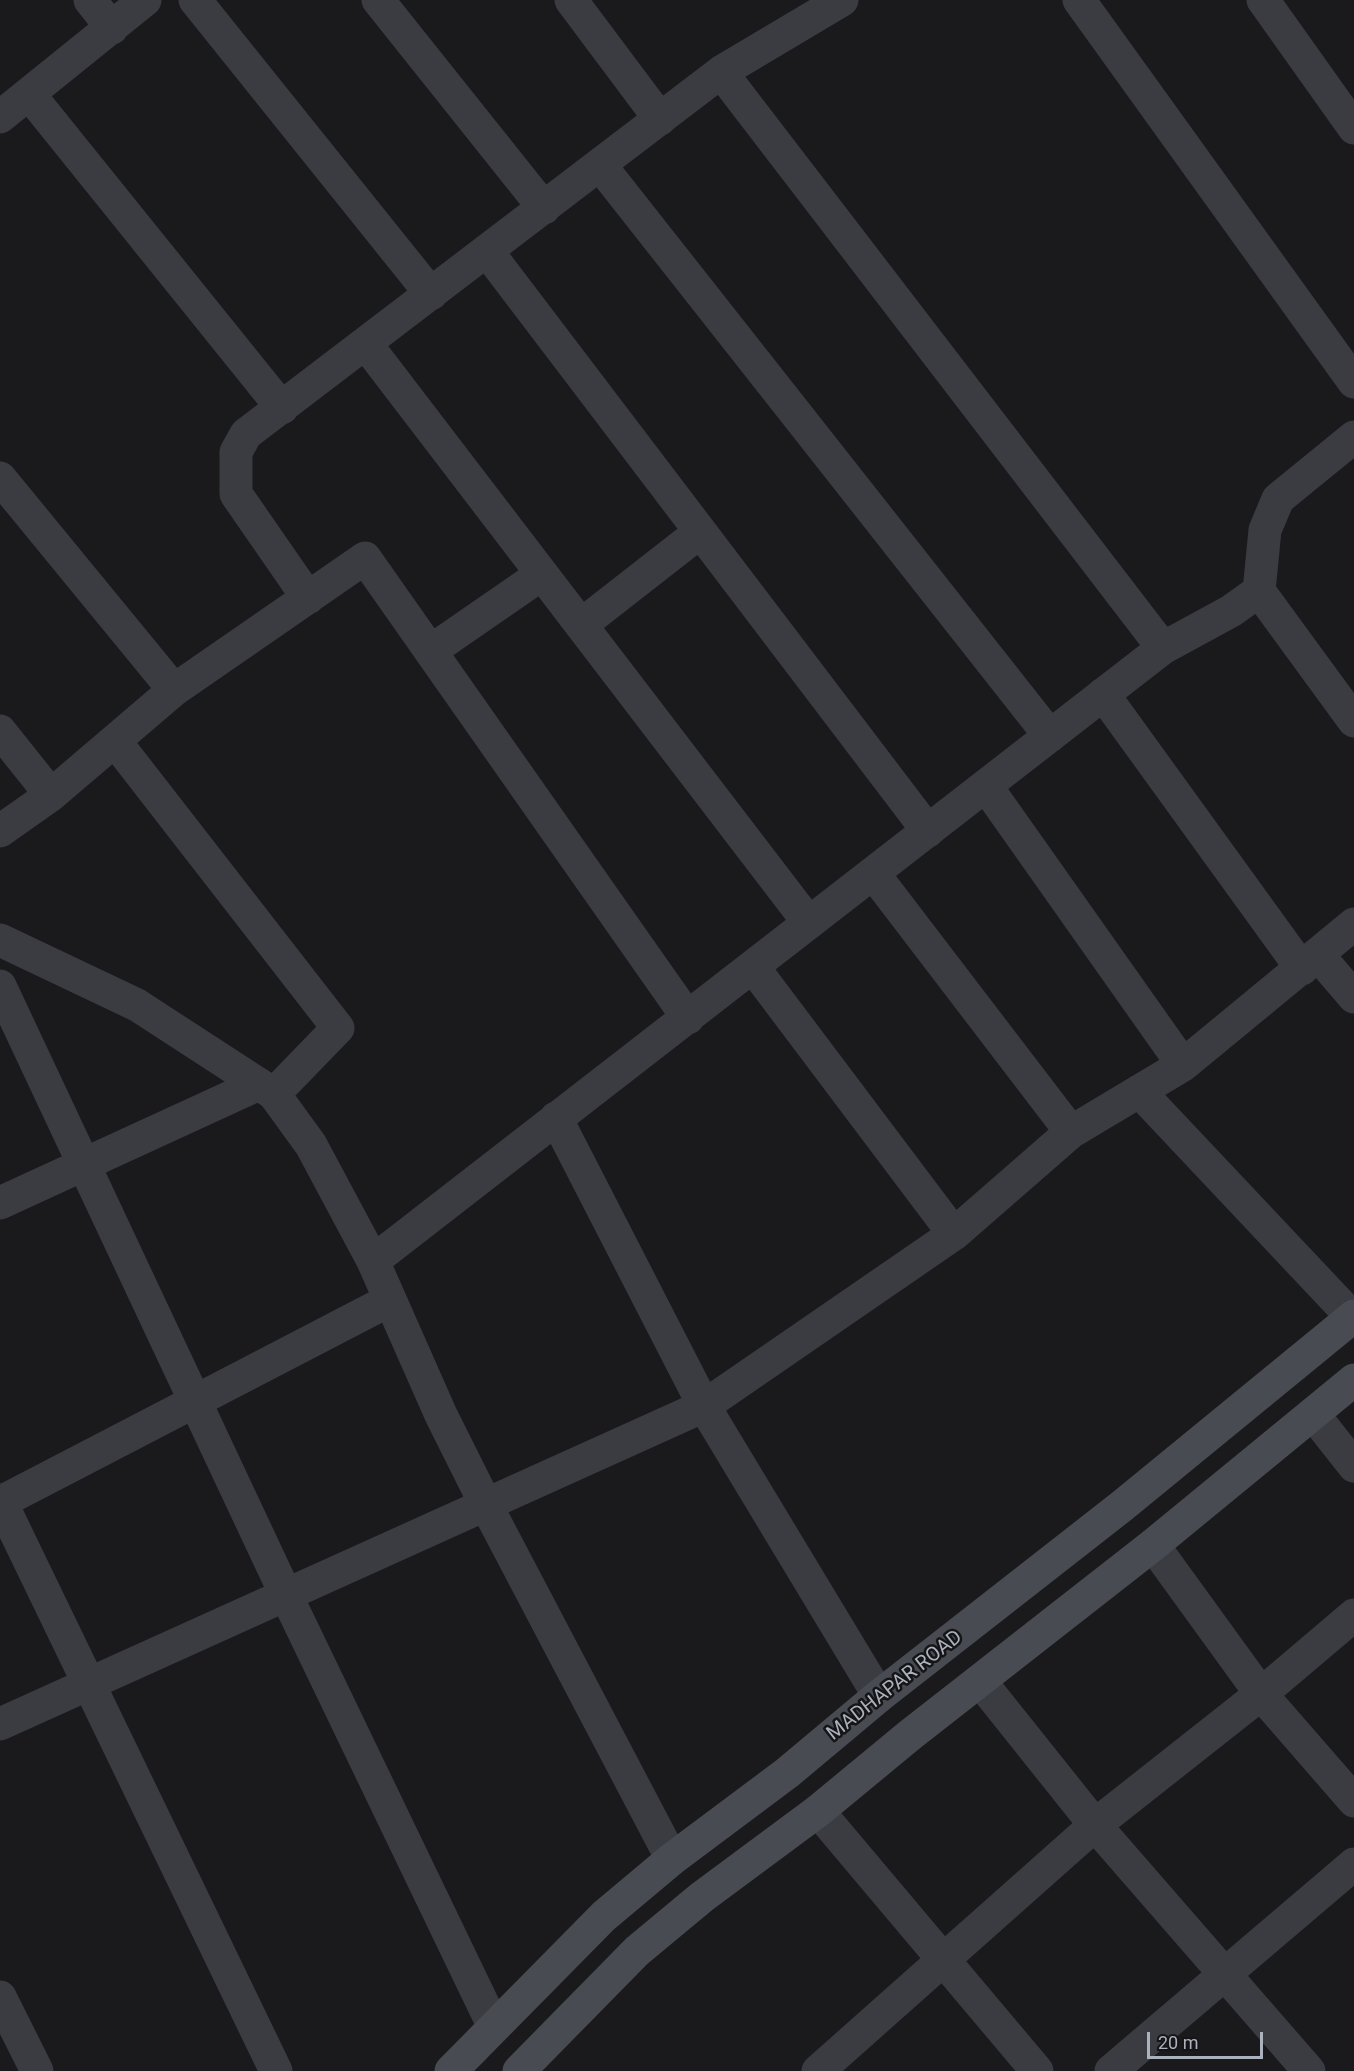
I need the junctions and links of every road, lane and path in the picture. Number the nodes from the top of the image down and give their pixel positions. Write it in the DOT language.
graph roads {
  1 [pos="90,0"];
  2 [pos="145,0"];
  3 [pos="195,0"];
  4 [pos="378,0"];
  5 [pos="571,0"];
  6 [pos="842,0"];
  7 [pos="1079,0"];
  8 [pos="1263,0"];
  9 [pos="112,28"];
  10 [pos="721,72"];
  11 [pos="29,94"];
  12 [pos="0,117"];
  13 [pos="660,119"];
  14 [pos="1354,128"];
  15 [pos="600,165"];
  16 [pos="544,207"];
  17 [pos="487,251"];
  18 [pos="431,294"];
  19 [pos="366,344"];
  20 [pos="1354,382"];
  21 [pos="282,408"];
  22 [pos="1354,437"];
  23 [pos="0,478"];
  24 [pos="700,532"];
  25 [pos="542,574"];
  26 [pos="1259,591"];
  27 [pos="308,598"];
  28 [pos="581,625"];
  29 [pos="1163,648"];
  30 [pos="432,650"];
  31 [pos="174,690"];
  32 [pos="1103,694"];
  33 [pos="1354,722"];
  34 [pos="0,731"];
  35 [pos="1050,736"];
  36 [pos="115,741"];
  37 [pos="986,786"];
  38 [pos="51,795"];
  39 [pos="0,831"];
  40 [pos="928,831"];
  41 [pos="873,873"];
  42 [pos="808,923"];
  43 [pos="1354,924"];
  44 [pos="0,940"];
  45 [pos="1310,962"];
  46 [pos="753,967"];
  47 [pos="0,986"];
  48 [pos="1354,997"];
  49 [pos="688,1018"];
  50 [pos="1184,1065"];
  51 [pos="267,1089"];
  52 [pos="1139,1091"];
  53 [pos="556,1118"];
  54 [pos="1071,1132"];
  55 [pos="84,1165"];
  56 [pos="0,1203"];
  57 [pos="954,1234"];
  58 [pos="373,1261"];
  59 [pos="390,1300"];
  60 [pos="1353,1317"];
  61 [pos="1354,1380"];
  62 [pos="195,1402"];
  63 [pos="704,1406"];
  64 [pos="1313,1414"];
  65 [pos="1354,1466"];
  66 [pos="0,1501"];
  67 [pos="486,1505"];
  68 [pos="1153,1545"];
  69 [pos="286,1595"];
  70 [pos="1354,1616"];
  71 [pos="980,1681"];
  72 [pos="89,1684"];
  73 [pos="1261,1694"];
  74 [pos="879,1696"];
  75 [pos="0,1724"];
  76 [pos="1354,1801"];
  77 [pos="818,1811"];
  78 [pos="1095,1825"];
  79 [pos="672,1859"];
  80 [pos="1354,1864"];
  81 [pos="943,1960"];
  82 [pos="1227,1974"];
  83 [pos="2,2006"];
  84 [pos="494,2027"];
  85 [pos="37,2071"];
  86 [pos="276,2071"];
  87 [pos="451,2071"];
  88 [pos="519,2071"];
  89 [pos="818,2071"];
  90 [pos="1037,2071"];
  91 [pos="1111,2071"];
  92 [pos="1309,2071"];
  1 -- 9 [label="street"];
  2 -- 9 [label="street"];
  3 -- 18 [label="street"];
  4 -- 16 [label="street"];
  5 -- 13 [label="street"];
  6 -- 10 [label="street"];
  7 -- 20 [label="street"];
  8 -- 14 [label="street"];
  9 -- 11 [label="street"];
  10 -- 13 [label="street"];
  10 -- 29 [label="street"];
  11 -- 12 [label="street"];
  11 -- 21 [label="street"];
  13 -- 15 [label="street"];
  15 -- 16 [label="street"];
  15 -- 35 [label="street"];
  16 -- 17 [label="street"];
  17 -- 18 [label="street"];
  17 -- 24 [label="street"];
  18 -- 19 [label="street"];
  19 -- 21 [label="street"];
  19 -- 25 [label="street"];
  21 -- 27 [label="street"];
  22 -- 26 [label="street"];
  23 -- 31 [label="street"];
  24 -- 28 [label="street"];
  24 -- 40 [label="street"];
  25 -- 28 [label="street"];
  25 -- 30 [label="street"];
  26 -- 29 [label="street"];
  26 -- 33 [label="street"];
  27 -- 30 [label="street"];
  27 -- 31 [label="street"];
  28 -- 42 [label="street"];
  29 -- 32 [label="street"];
  30 -- 49 [label="street"];
  31 -- 36 [label="street"];
  32 -- 35 [label="street"];
  32 -- 45 [label="street"];
  34 -- 38 [label="street"];
  35 -- 37 [label="street"];
  36 -- 38 [label="street"];
  36 -- 51 [label="street"];
  37 -- 40 [label="street"];
  37 -- 50 [label="street"];
  38 -- 39 [label="street"];
  40 -- 41 [label="street"];
  41 -- 42 [label="street"];
  41 -- 54 [label="street"];
  42 -- 46 [label="street"];
  43 -- 45 [label="street"];
  44 -- 51 [label="street"];
  45 -- 48 [label="street"];
  45 -- 50 [label="street"];
  46 -- 49 [label="street"];
  46 -- 57 [label="street"];
  47 -- 55 [label="street"];
  49 -- 53 [label="street"];
  50 -- 52 [label="street"];
  51 -- 55 [label="street"];
  51 -- 58 [label="street"];
  52 -- 54 [label="street"];
  52 -- 60 [label="street"];
  53 -- 58 [label="street"];
  53 -- 63 [label="street"];
  54 -- 57 [label="street"];
  55 -- 56 [label="street"];
  55 -- 62 [label="street"];
  57 -- 63 [label="street"];
  58 -- 59 [label="street"];
  59 -- 62 [label="street"];
  59 -- 67 [label="street"];
  60 -- 74 [label="main road, MADHAPAR ROAD"];
  61 -- 64 [label="main road"];
  62 -- 66 [label="street"];
  62 -- 69 [label="street"];
  63 -- 67 [label="street"];
  63 -- 74 [label="street"];
  64 -- 65 [label="street"];
  64 -- 68 [label="main road"];
  66 -- 72 [label="street"];
  67 -- 69 [label="street"];
  67 -- 79 [label="street"];
  68 -- 71 [label="main road"];
  68 -- 73 [label="street"];
  69 -- 72 [label="street"];
  69 -- 84 [label="street"];
  70 -- 73 [label="street"];
  71 -- 77 [label="main road"];
  71 -- 78 [label="street"];
  72 -- 75 [label="street"];
  72 -- 86 [label="street"];
  73 -- 76 [label="street"];
  73 -- 78 [label="street"];
  74 -- 79 [label="main road, MADHAPAR ROAD"];
  77 -- 81 [label="street"];
  77 -- 88 [label="main road"];
  78 -- 81 [label="street"];
  78 -- 82 [label="street"];
  79 -- 84 [label="main road, MADHAPAR ROAD"];
  80 -- 82 [label="street"];
  81 -- 89 [label="street"];
  81 -- 90 [label="street"];
  82 -- 91 [label="street"];
  82 -- 92 [label="street"];
  83 -- 85 [label="street"];
  84 -- 87 [label="main road, MADHAPAR ROAD"];
}
